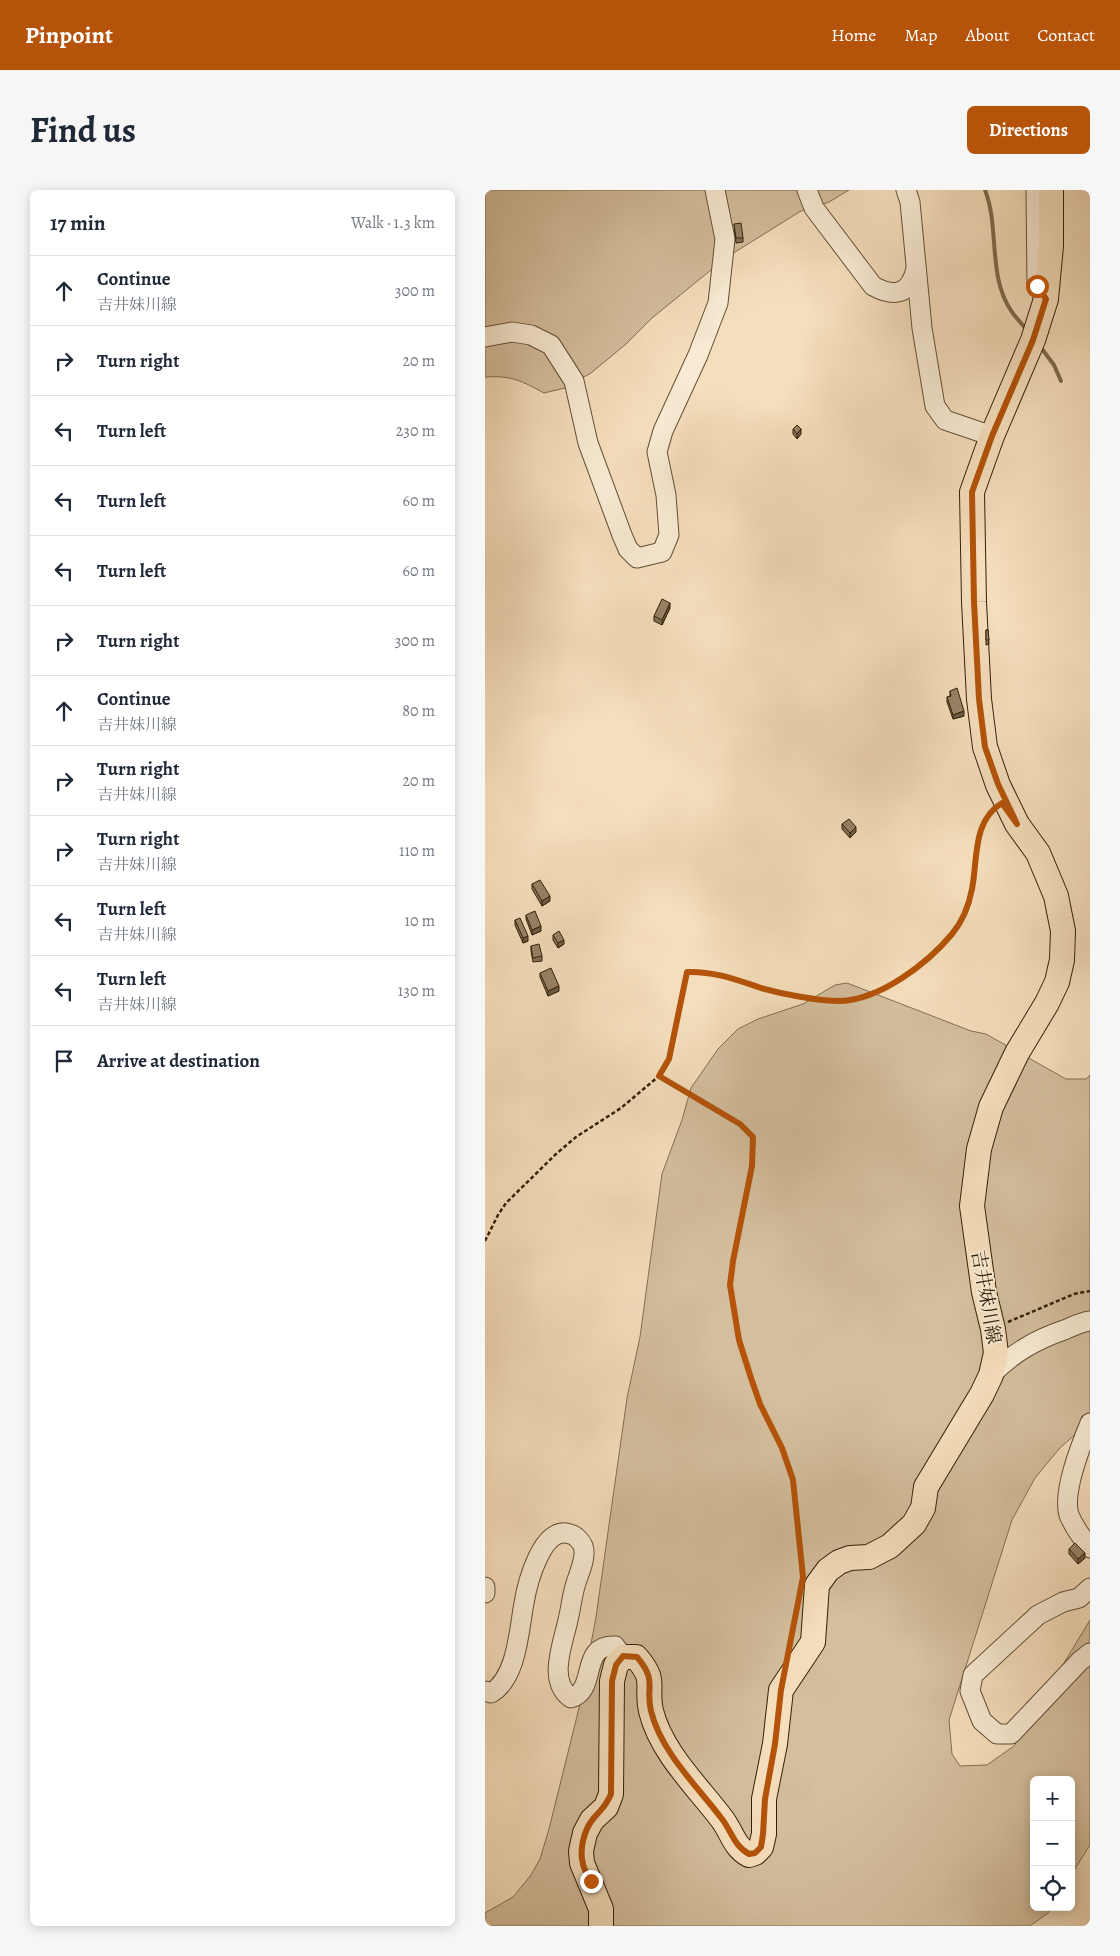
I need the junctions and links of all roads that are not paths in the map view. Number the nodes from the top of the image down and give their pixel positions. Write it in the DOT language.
graph roads {
  1 [pos="715,190"];
  2 [pos="807,190"];
  3 [pos="905,190"];
  4 [pos="1036,190"];
  5 [pos="1051,190"];
  6 [pos="917,265"];
  7 [pos="1046,299"];
  8 [pos="485,337"];
  9 [pos="992,436"];
  10 [pos="1090,1321"];
  11 [pos="991,1375"];
  12 [pos="1090,1423"];
  13 [pos="1090,1548"];
  14 [pos="485,1587"];
  15 [pos="1090,1588"];
  16 [pos="485,1593"];
  17 [pos="1090,1653"];
  18 [pos="623,1656"];
  19 [pos="485,1692"];
  20 [pos="601,1926"];
  1 -- 8 [label="street"];
  2 -- 6 [label="street"];
  3 -- 6 [label="street"];
  4 -- 7 [label="street"];
  5 -- 7 [label="main road, 吉井妹川線"];
  6 -- 9 [label="street"];
  7 -- 9 [label="main road, 吉井妹川線"];
  9 -- 11 [label="main road, 吉井妹川線"];
  10 -- 11 [label="street"];
  11 -- 18 [label="main road, 吉井妹川線"];
  12 -- 13 [label="street"];
  14 -- 16 [label="street"];
  15 -- 17 [label="street"];
  18 -- 19 [label="street"];
  18 -- 20 [label="main road"];
}
